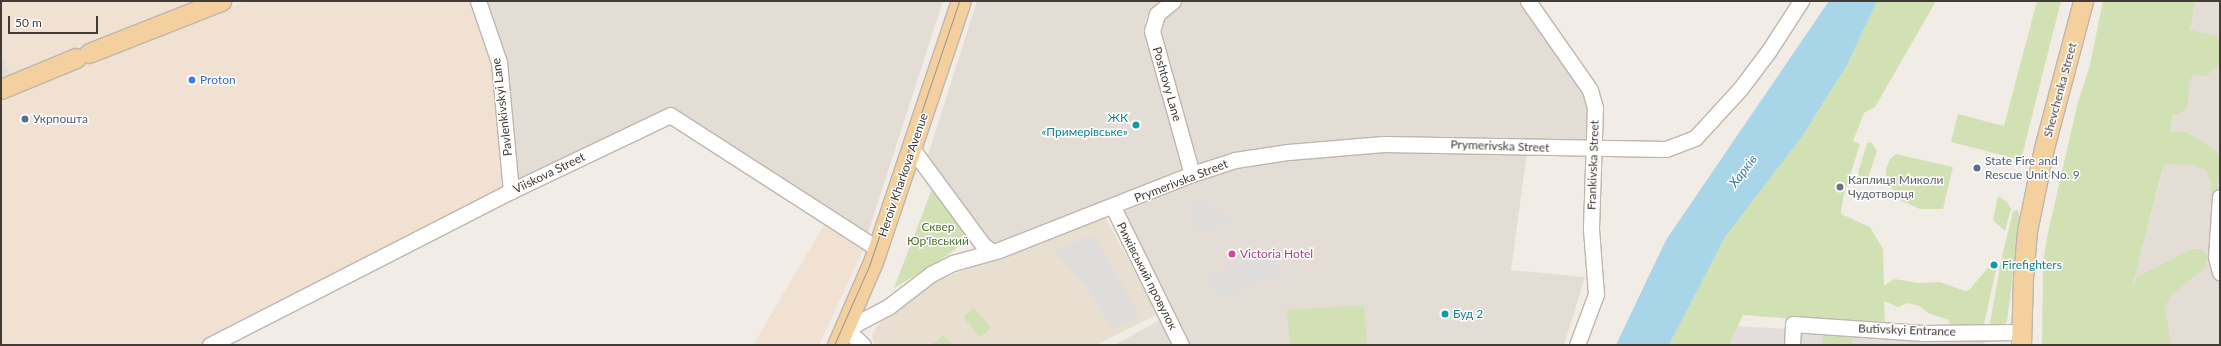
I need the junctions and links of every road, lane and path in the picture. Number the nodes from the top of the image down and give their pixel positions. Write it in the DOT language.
graph roads {
  1 [pos="221,1"];
  2 [pos="478,1"];
  3 [pos="961,1"];
  4 [pos="1173,1"];
  5 [pos="1528,1"];
  6 [pos="1801,1"];
  7 [pos="2083,1"];
  8 [pos="1,89"];
  9 [pos="913,150"];
  10 [pos="1593,150"];
  11 [pos="1192,174"];
  12 [pos="511,191"];
  13 [pos="2220,197"];
  14 [pos="1112,207"];
  15 [pos="878,249"];
  16 [pos="992,252"];
  17 [pos="2220,272"];
  18 [pos="841,337"];
  19 [pos="2021,339"];
  20 [pos="210,345"];
  21 [pos="863,345"];
  22 [pos="1182,345"];
  23 [pos="1577,345"];
  24 [pos="1792,345"];
  1 -- 8 [label="main road"];
  2 -- 12 [label="street, Pavlenkivskyi Lane"];
  3 -- 9 [label="main road, Heroiv Kharkova Avenue"];
  4 -- 11 [label="street, Poshtovy Lane"];
  5 -- 10 [label="street, Frankivska Street"];
  6 -- 10 [label="street, Prymerivska Street"];
  7 -- 19 [label="main road, Shevchenka Street"];
  9 -- 15 [label="main road, Heroiv Kharkova Avenue"];
  9 -- 16 [label="street"];
  10 -- 11 [label="street, Prymerivska Street"];
  10 -- 23 [label="street, Frankivska Street"];
  11 -- 14 [label="street, Prymerivska Street"];
  12 -- 15 [label="street, Viiskova Street"];
  12 -- 20 [label="street, Viiskova Street"];
  13 -- 17 [label="street"];
  14 -- 16 [label="street, Prymerivska Street"];
  14 -- 22 [label="street, Рижівський провулок"];
  15 -- 18 [label="main road, Heroiv Kharkova Avenue"];
  16 -- 18 [label="street, Prymerivska Street"];
  18 -- 21 [label="street"];
  19 -- 24 [label="street, Butivskyi Entrance"];
}
